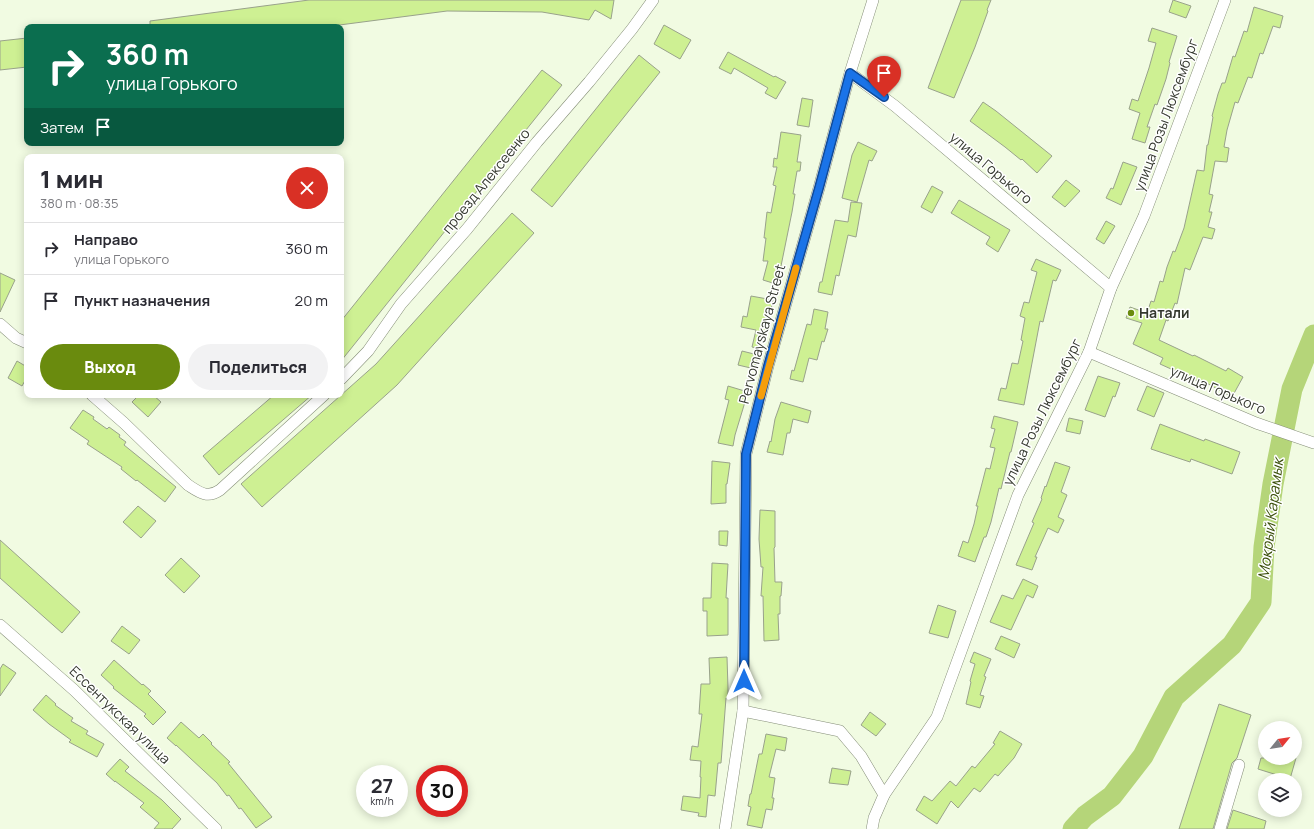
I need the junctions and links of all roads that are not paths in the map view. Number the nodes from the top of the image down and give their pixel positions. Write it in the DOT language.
graph roads {
  1 [pos="653,0"];
  2 [pos="873,0"];
  3 [pos="1225,0"];
  4 [pos="850,73"];
  5 [pos="1111,288"];
  6 [pos="0,324"];
  7 [pos="24,342"];
  8 [pos="1089,352"];
  9 [pos="344,375"];
  10 [pos="95,398"];
  11 [pos="321,398"];
  12 [pos="1314,443"];
  13 [pos="0,625"];
  14 [pos="743,712"];
  15 [pos="1239,765"];
  16 [pos="884,795"];
  17 [pos="216,829"];
  18 [pos="725,829"];
  19 [pos="872,829"];
  20 [pos="1220,829"];
  1 -- 9 [label="street, проезд Алексеенко"];
  2 -- 4 [label="street, Pervomayskaya Street"];
  3 -- 5 [label="street, улица Розы Люксембург"];
  4 -- 5 [label="street, улица Горького"];
  4 -- 14 [label="street, Pervomayskaya Street"];
  5 -- 8 [label="street, улица Розы Люксембург"];
  6 -- 7 [label="street"];
  8 -- 12 [label="street, улица Горького"];
  8 -- 16 [label="street, улица Розы Люксембург"];
  10 -- 11 [label="street"];
  13 -- 17 [label="street, Ессентукская улица"];
  14 -- 16 [label="street"];
  14 -- 18 [label="street, Pervomayskaya Street"];
  15 -- 20 [label="street"];
  16 -- 19 [label="street, улица Розы Люксембург"];
}
